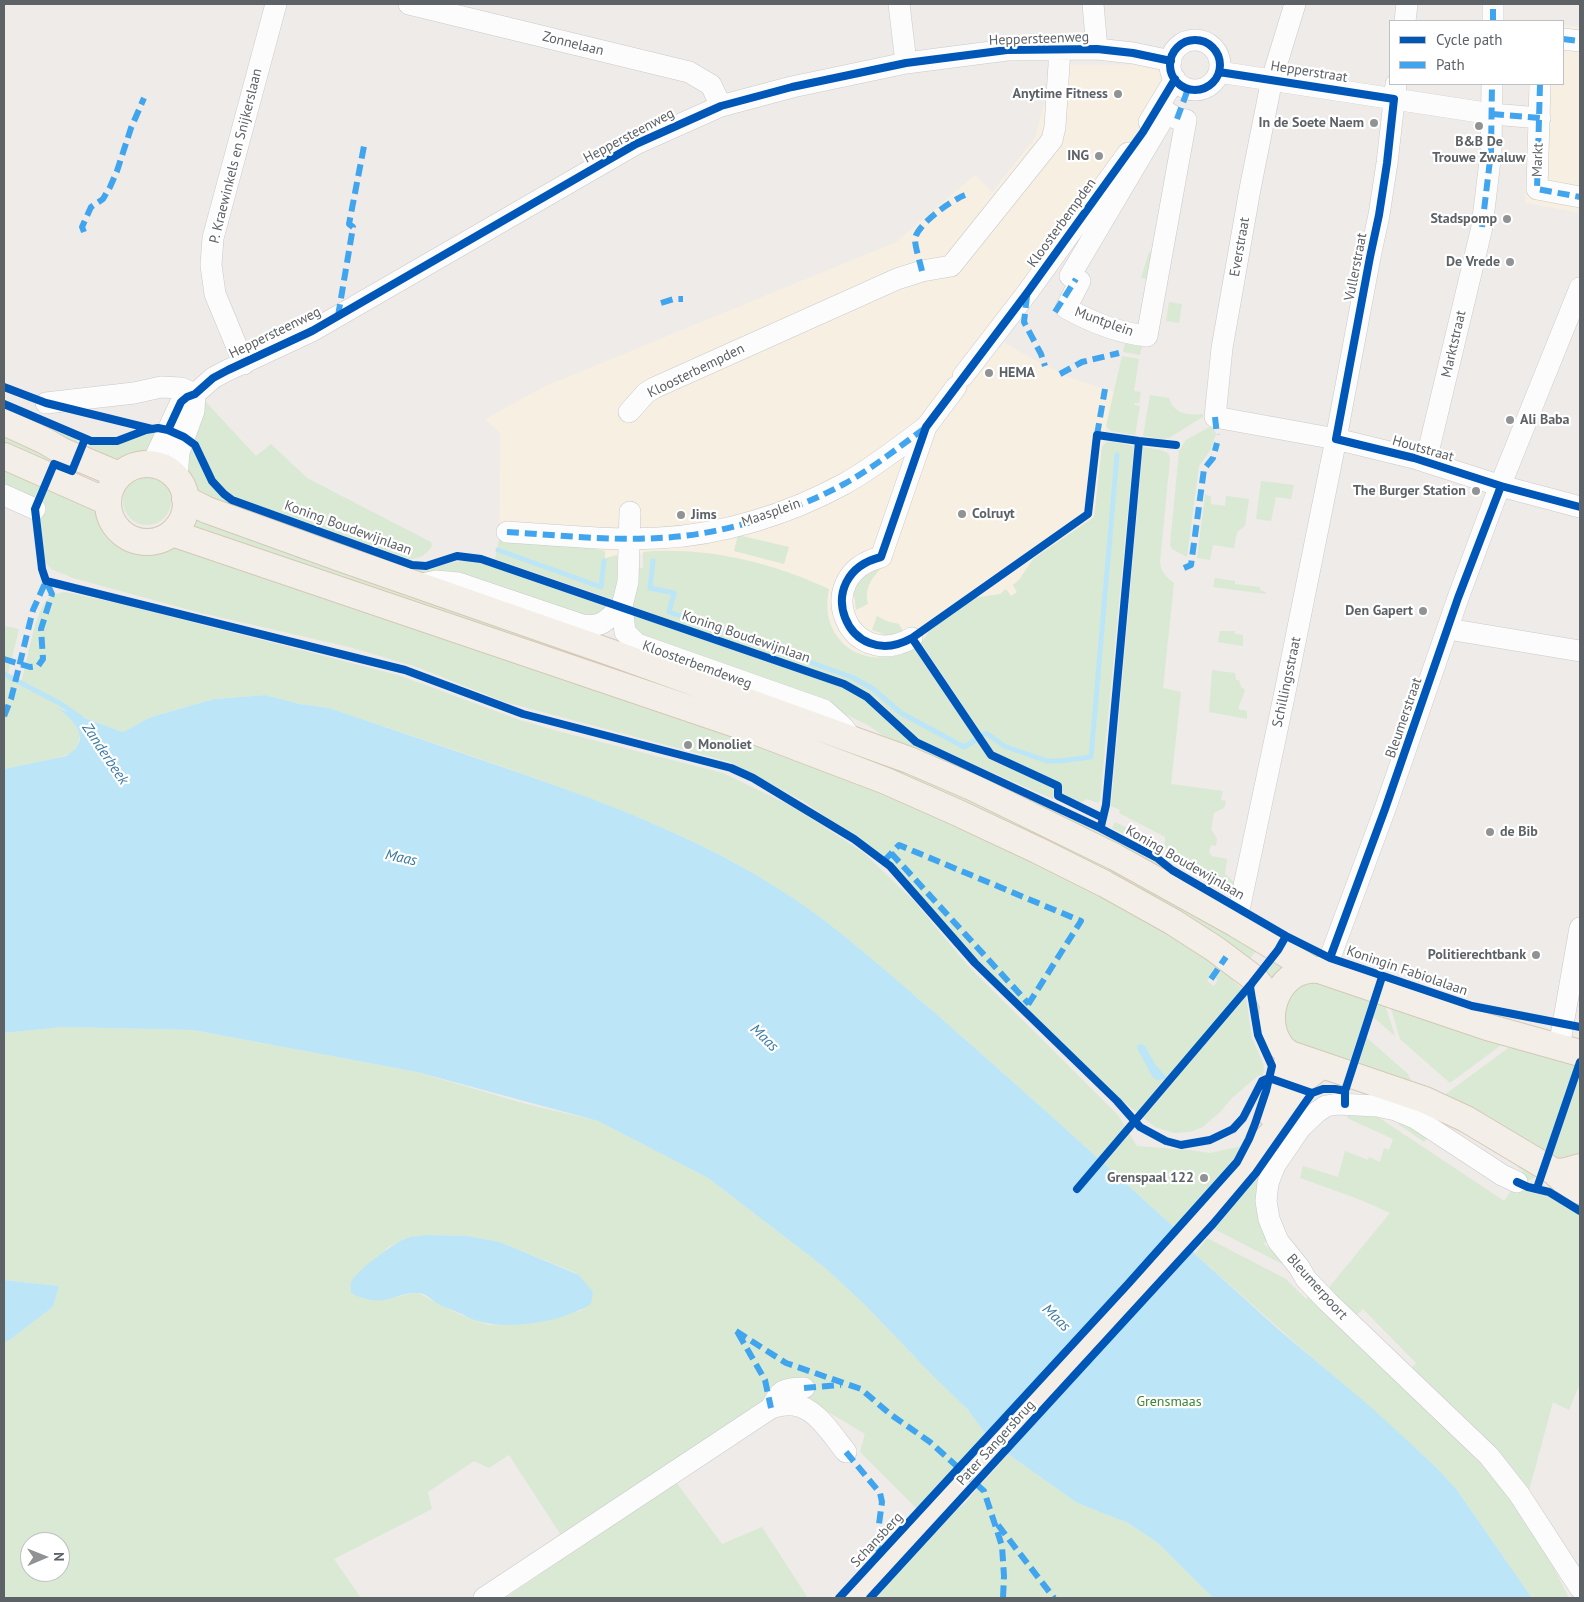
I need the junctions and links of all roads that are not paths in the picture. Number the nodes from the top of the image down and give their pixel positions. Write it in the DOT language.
graph roads {
  1 [pos="276,4"];
  2 [pos="409,4"];
  3 [pos="899,4"];
  4 [pos="1093,4"];
  5 [pos="1295,4"];
  6 [pos="1407,4"];
  7 [pos="1493,4"];
  8 [pos="1405,20"];
  9 [pos="1493,20"];
  10 [pos="1564,39"];
  11 [pos="1580,41"];
  12 [pos="1060,49"];
  13 [pos="1097,49"];
  14 [pos="906,63"];
  15 [pos="1173,70"];
  16 [pos="1219,72"];
  17 [pos="1272,79"];
  18 [pos="1492,85"];
  19 [pos="1540,85"];
  20 [pos="1395,91"];
  21 [pos="721,106"];
  22 [pos="1492,114"];
  23 [pos="1540,118"];
  24 [pos="1186,120"];
  25 [pos="1580,197"];
  26 [pos="1580,288"];
  27 [pos="244,364"];
  28 [pos="195,394"];
  29 [pos="46,403"];
  30 [pos="629,412"];
  31 [pos="1215,417"];
  32 [pos="4,422"];
  33 [pos="926,427"];
  34 [pos="1336,439"];
  35 [pos="4,456"];
  36 [pos="1426,462"];
  37 [pos="152,464"];
  38 [pos="119,475"];
  39 [pos="1501,486"];
  40 [pos="181,488"];
  41 [pos="4,494"];
  42 [pos="108,502"];
  43 [pos="1580,507"];
  44 [pos="35,509"];
  45 [pos="630,512"];
  46 [pos="507,532"];
  47 [pos="172,533"];
  48 [pos="629,546"];
  49 [pos="418,585"];
  50 [pos="622,606"];
  51 [pos="582,626"];
  52 [pos="1448,629"];
  53 [pos="912,638"];
  54 [pos="637,644"];
  55 [pos="1580,651"];
  56 [pos="840,730"];
  57 [pos="811,753"];
  58 [pos="1236,924"];
  59 [pos="1580,928"];
  60 [pos="1322,966"];
  61 [pos="1574,996"];
  62 [pos="1273,1004"];
  63 [pos="1570,1050"];
  64 [pos="1290,1054"];
  65 [pos="1321,1066"];
  66 [pos="1262,1144"];
  67 [pos="1518,1150"];
  68 [pos="1580,1167"];
  69 [pos="1553,1171"];
  70 [pos="1580,1191"];
  71 [pos="804,1388"];
  72 [pos="771,1408"];
  73 [pos="846,1452"];
  74 [pos="941,1505"];
  75 [pos="1571,1562"];
  76 [pos="1580,1588"];
  77 [pos="484,1598"];
  78 [pos="856,1598"];
  1 -- 27 [label="street, P. Kraewinkels en Snijkerslaan"];
  2 -- 21 [label="street, Zonnelaan"];
  3 -- 14 [label="street"];
  4 -- 13 [label="street"];
  5 -- 17 [label="street, Everstraat"];
  6 -- 8 [label="street"];
  7 -- 9 [label="street"];
  10 -- 11 [label="street"];
  12 -- 13 [label="street, Heppersteenweg"];
  12 -- 14 [label="street, Heppersteenweg"];
  12 -- 30 [label="street, Kloosterbempden"];
  13 -- 15 [label="street, Heppersteenweg"];
  14 -- 21 [label="street, Heppersteenweg"];
  15 -- 16 [label="street"];
  15 -- 16 [label="street"];
  15 -- 33 [label="street, Kloosterbempden"];
  16 -- 17 [label="street, Hepperstraat"];
  17 -- 20 [label="street, Hepperstraat"];
  17 -- 31 [label="street, Everstraat"];
  18 -- 22 [label="street"];
  19 -- 23 [label="street, Markt"];
  20 -- 22 [label="street, Hepperstraat"];
  20 -- 34 [label="street, Vullerstraat"];
  21 -- 27 [label="street, Heppersteenweg"];
  22 -- 23 [label="street"];
  22 -- 36 [label="street, Marktstraat"];
  23 -- 25 [label="street, Markt"];
  24 -- 24 [label="street, Muntplein"];
  26 -- 39 [label="street, Bleumerstraat"];
  27 -- 28 [label="street, Heppersteenweg"];
  28 -- 29 [label="street"];
  28 -- 37 [label="street, Heppersteenweg"];
  28 -- 40 [label="street"];
  31 -- 34 [label="street, Houtstraat"];
  32 -- 38 [label="main road"];
  33 -- 48 [label="street, Maasplein"];
  33 -- 53 [label="street, Kloosterbempden"];
  34 -- 36 [label="street, Houtstraat"];
  34 -- 58 [label="street, Schillingsstraat"];
  35 -- 42 [label="main road"];
  36 -- 39 [label="street, Houtstraat"];
  37 -- 38 [label="main road"];
  37 -- 40 [label="main road"];
  38 -- 42 [label="main road"];
  39 -- 43 [label="street, Houtstraat"];
  39 -- 52 [label="street, Bleumerstraat"];
  40 -- 47 [label="main road"];
  40 -- 49 [label="main road, Koning Boudewijnlaan"];
  41 -- 44 [label="street"];
  42 -- 47 [label="main road"];
  45 -- 48 [label="street"];
  46 -- 48 [label="street, Maasplein"];
  47 -- 57 [label="main road"];
  48 -- 50 [label="street"];
  49 -- 51 [label="street"];
  49 -- 56 [label="main road, Koning Boudewijnlaan"];
  50 -- 51 [label="street"];
  50 -- 54 [label="street, Kloosterbemdeweg"];
  51 -- 54 [label="street"];
  52 -- 55 [label="street"];
  52 -- 60 [label="street, Bleumerstraat"];
  54 -- 56 [label="street, Kloosterbemdeweg"];
  56 -- 57 [label="street"];
  56 -- 58 [label="main road, Koning Boudewijnlaan"];
  57 -- 62 [label="main road"];
  58 -- 60 [label="main road, Koning Boudewijnlaan"];
  59 -- 61 [label="street"];
  60 -- 62 [label="main road"];
  60 -- 63 [label="main road, Koning Boudewijnlaan"];
  61 -- 63 [label="street"];
  62 -- 64 [label="main road"];
  64 -- 65 [label="main road"];
  64 -- 66 [label="main road, Pater Sangersbrug"];
  65 -- 66 [label="main road, Pater Sangersbrug"];
  65 -- 67 [label="main road"];
  66 -- 74 [label="main road, Pater Sangersbrug"];
  67 -- 69 [label="main road"];
  67 -- 75 [label="street, Bleumerpoort"];
  68 -- 69 [label="main road"];
  69 -- 70 [label="main road"];
  71 -- 72 [label="street"];
  72 -- 73 [label="street"];
  72 -- 77 [label="street"];
  74 -- 78 [label="main road, Schansberg"];
  75 -- 76 [label="street, Bleumerpoort"];
}
